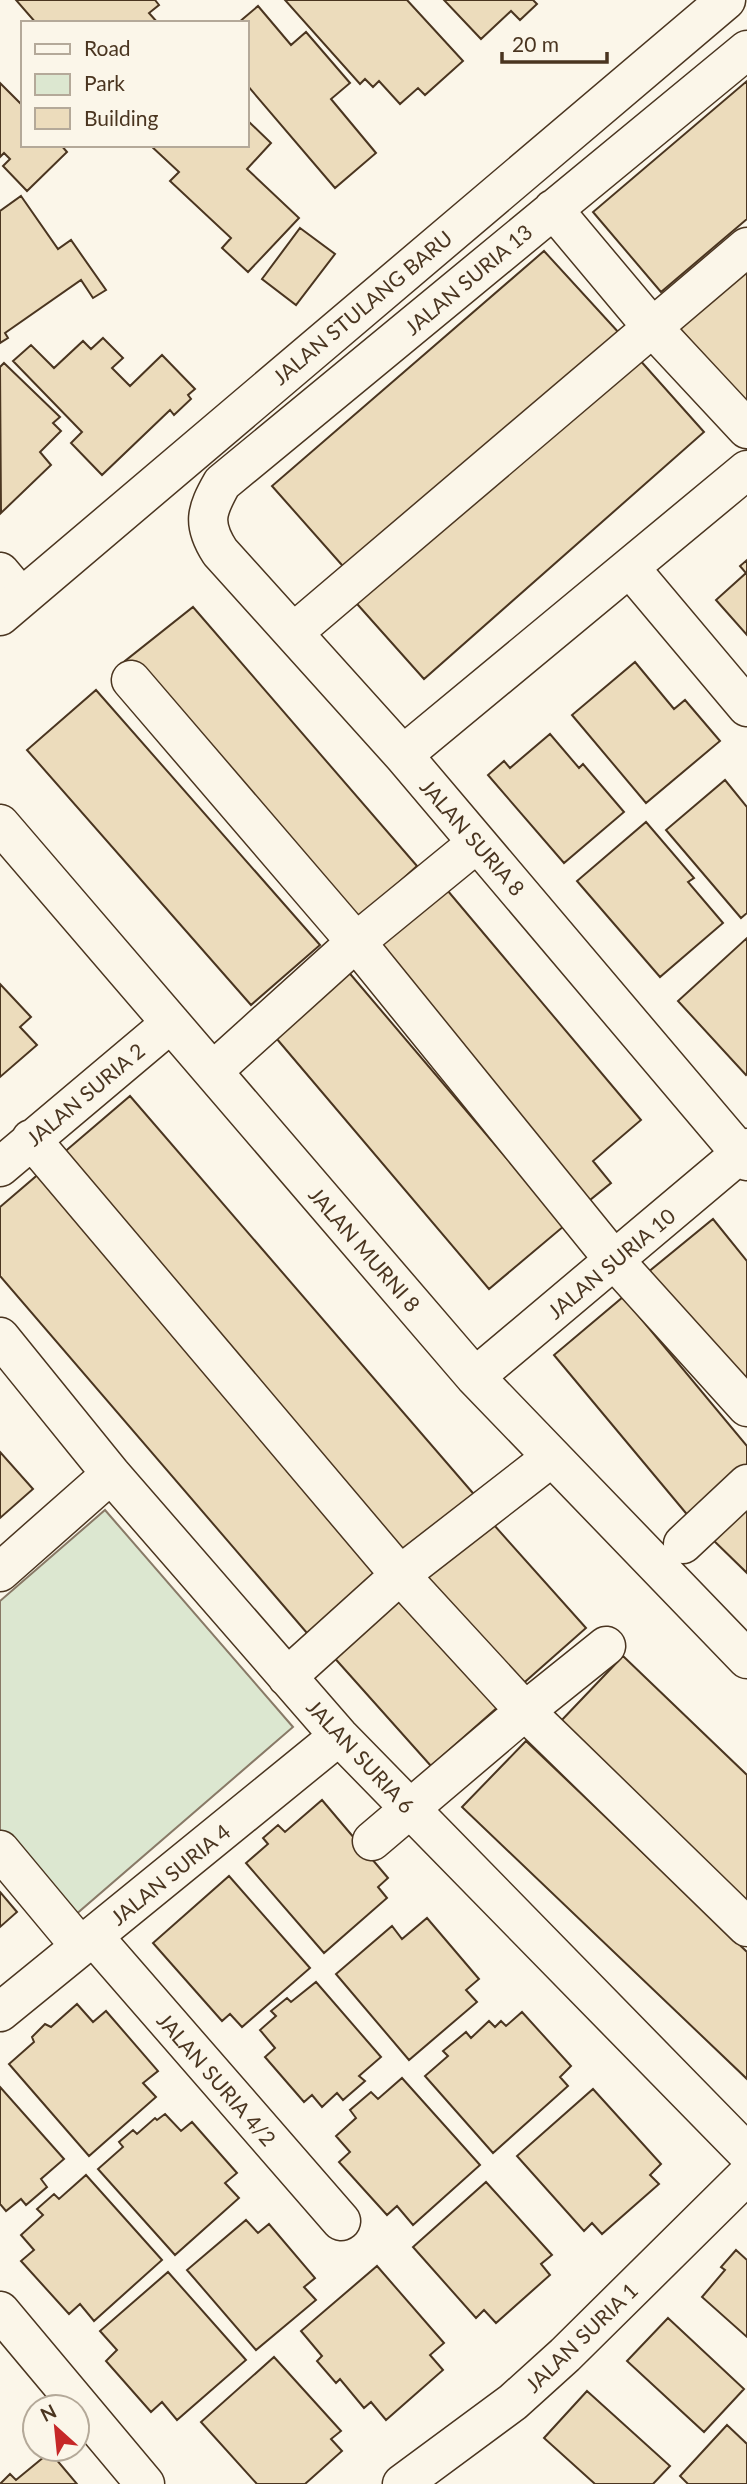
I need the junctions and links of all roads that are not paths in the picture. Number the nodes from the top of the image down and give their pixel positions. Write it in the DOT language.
graph roads {
  1 [pos="726,0"];
  2 [pos="747,50"];
  3 [pos="553,209"];
  4 [pos="747,247"];
  5 [pos="652,327"];
  6 [pos="747,429"];
  7 [pos="747,470"];
  8 [pos="206,520"];
  9 [pos="630,568"];
  10 [pos="7,595"];
  11 [pos="293,633"];
  12 [pos="131,680"];
  13 [pos="747,708"];
  14 [pos="403,755"];
  15 [pos="0,824"];
  16 [pos="477,843"];
  17 [pos="356,942"];
  18 [pos="171,1023"];
  19 [pos="213,1071"];
  20 [pos="31,1139"];
  21 [pos="745,1155"];
  22 [pos="0,1167"];
  23 [pos="614,1260"];
  24 [pos="6,1358"];
  25 [pos="475,1377"];
  26 [pos="747,1407"];
  27 [pos="552,1457"];
  28 [pos="111,1474"];
  29 [pos="747,1484"];
  30 [pos="683,1544"];
  31 [pos="0,1572"];
  32 [pos="400,1575"];
  33 [pos="606,1646"];
  34 [pos="747,1659"];
  35 [pos="288,1676"];
  36 [pos="525,1711"];
  37 [pos="339,1736"];
  38 [pos="410,1809"];
  39 [pos="372,1841"];
  40 [pos="0,1850"];
  41 [pos="747,1927"];
  42 [pos="87,1941"];
  43 [pos="0,2011"];
  44 [pos="747,2153"];
  45 [pos="747,2175"];
  46 [pos="341,2221"];
  47 [pos="0,2311"];
  48 [pos="145,2484"];
  49 [pos="402,2484"];
  1 -- 10 [label="street, JALAN STULANG BARU"];
  2 -- 3 [label="street, JALAN SURIA 13"];
  3 -- 5 [label="street"];
  3 -- 8 [label="street, JALAN SURIA 13"];
  4 -- 5 [label="street"];
  5 -- 6 [label="street"];
  5 -- 11 [label="street"];
  7 -- 9 [label="street"];
  8 -- 11 [label="street, JALAN SURIA 8"];
  9 -- 13 [label="street"];
  9 -- 14 [label="street"];
  11 -- 14 [label="street, JALAN SURIA 8"];
  12 -- 17 [label="street"];
  14 -- 16 [label="street, JALAN SURIA 8"];
  15 -- 18 [label="street, JALAN MURNI 8"];
  16 -- 17 [label="street"];
  16 -- 21 [label="street, JALAN SURIA 8"];
  17 -- 19 [label="street"];
  17 -- 23 [label="street"];
  18 -- 19 [label="street, JALAN MURNI 8"];
  18 -- 20 [label="street, JALAN SURIA 2"];
  19 -- 25 [label="street, JALAN MURNI 8"];
  20 -- 22 [label="street, JALAN SURIA 2"];
  20 -- 32 [label="street"];
  21 -- 23 [label="street, JALAN SURIA 10"];
  23 -- 25 [label="street, JALAN SURIA 10"];
  23 -- 26 [label="street"];
  24 -- 28 [label="street, JALAN SURIA 6"];
  25 -- 27 [label="street, JALAN MURNI 8"];
  27 -- 32 [label="street"];
  27 -- 34 [label="street, JALAN MURNI 8"];
  28 -- 31 [label="street"];
  28 -- 35 [label="street, JALAN SURIA 6"];
  29 -- 30 [label="street"];
  32 -- 35 [label="street"];
  32 -- 36 [label="street"];
  33 -- 36 [label="street"];
  35 -- 37 [label="street, JALAN SURIA 6"];
  36 -- 38 [label="street"];
  36 -- 41 [label="street"];
  37 -- 38 [label="street, JALAN SURIA 6"];
  37 -- 42 [label="street, JALAN SURIA 4"];
  38 -- 39 [label="street"];
  38 -- 44 [label="street, JALAN SURIA 6"];
  40 -- 42 [label="street, JALAN SURIA 4/2"];
  42 -- 43 [label="street, JALAN SURIA 4"];
  42 -- 46 [label="street, JALAN SURIA 4/2"];
  45 -- 49 [label="street, JALAN SURIA 1"];
  47 -- 48 [label="street"];
}
